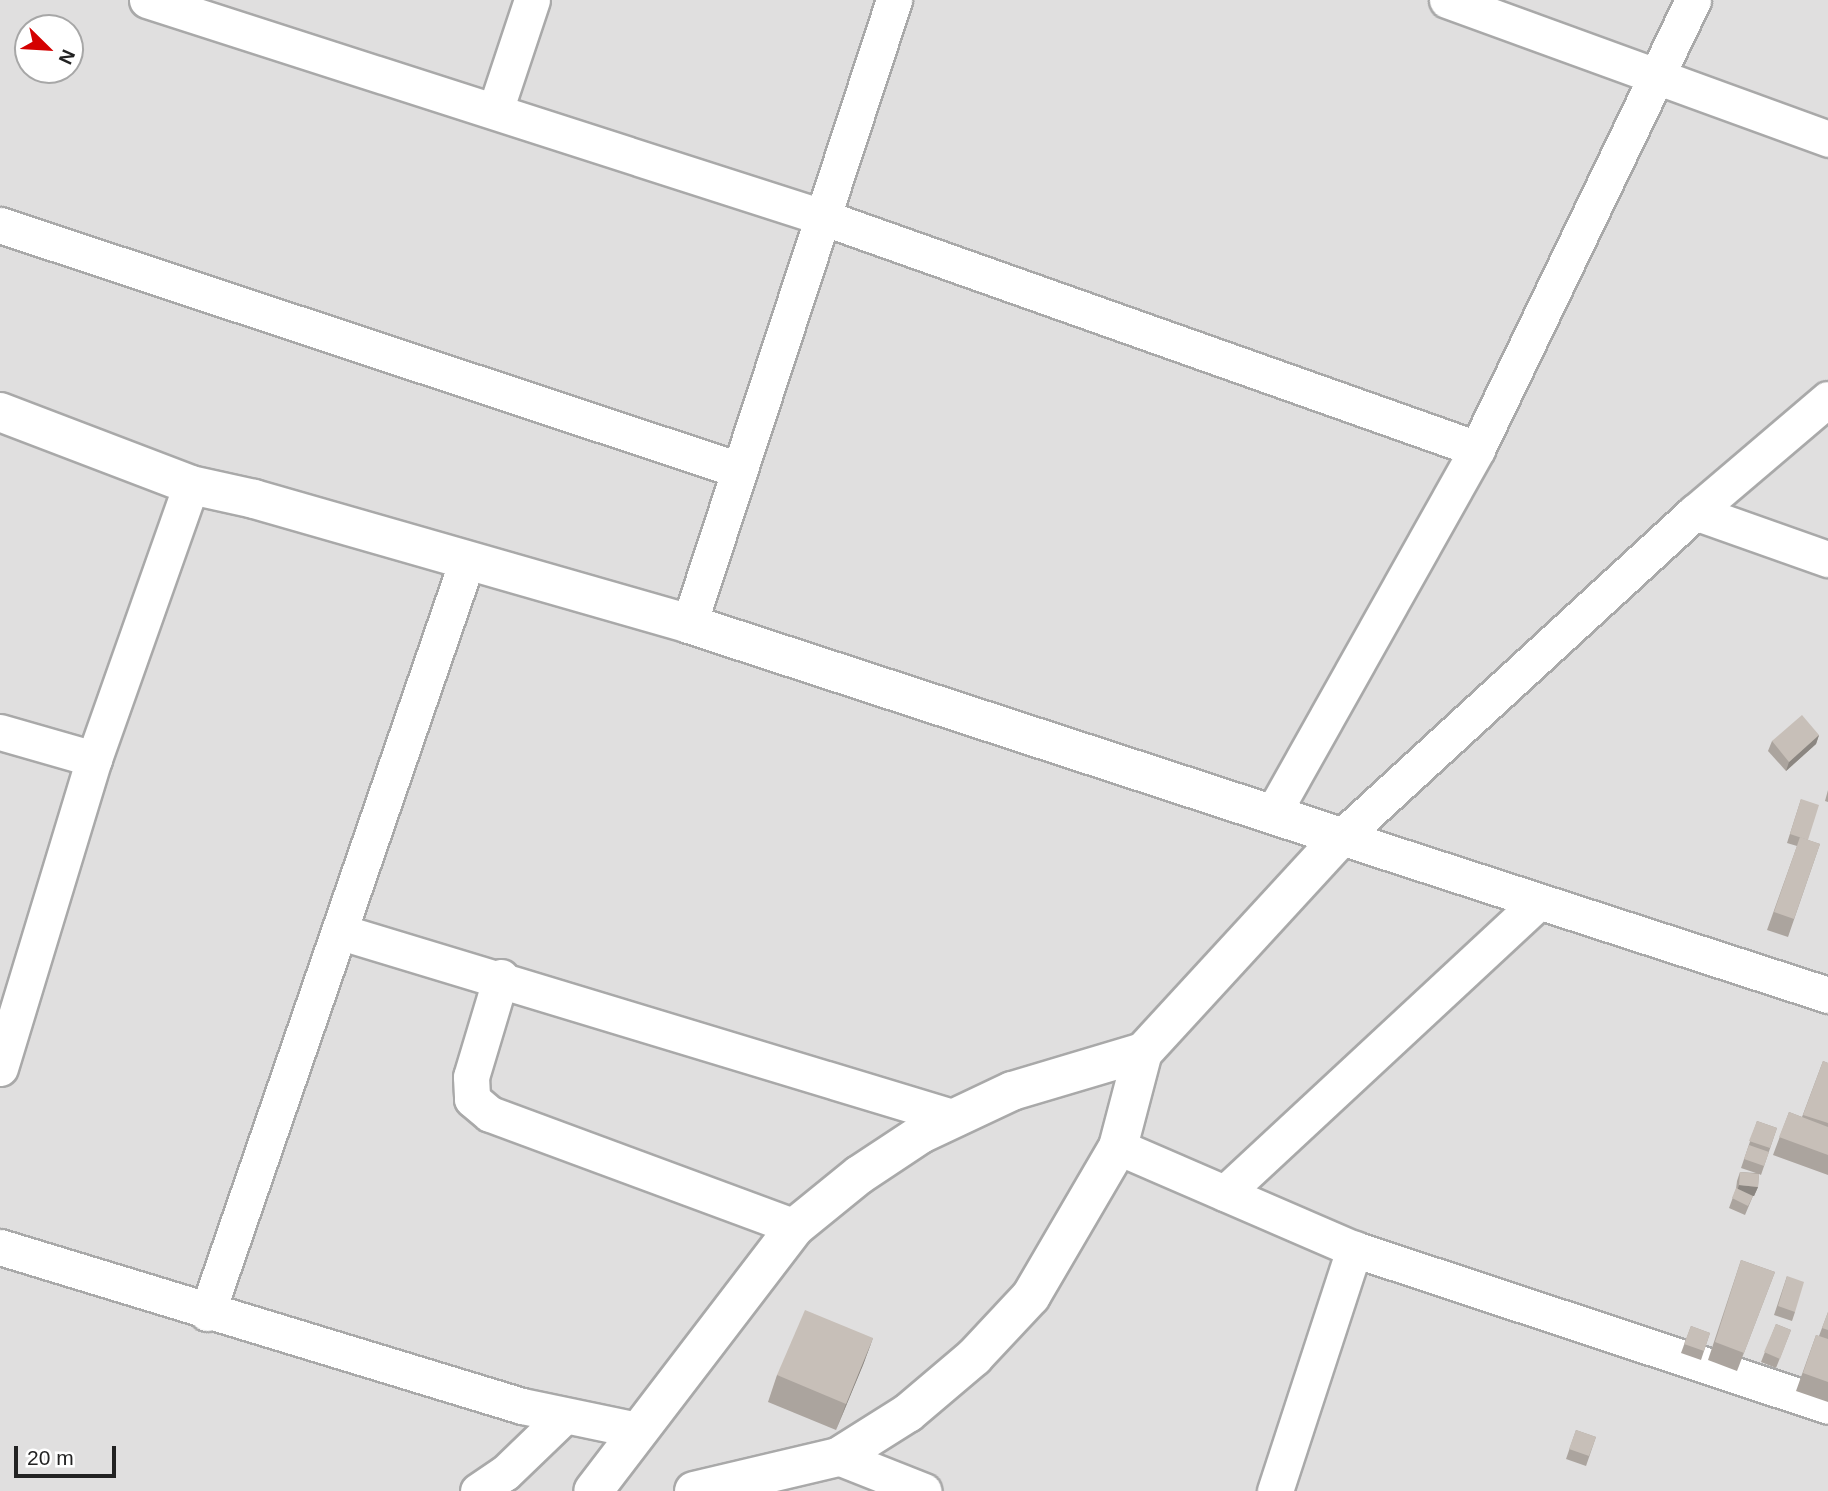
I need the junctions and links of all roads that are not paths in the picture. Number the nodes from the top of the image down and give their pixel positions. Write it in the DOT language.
graph roads {
  1 [pos="147,0"];
  2 [pos="533,0"];
  3 [pos="894,0"];
  4 [pos="1447,0"];
  5 [pos="1693,0"];
  6 [pos="1658,74"];
  7 [pos="495,111"];
  8 [pos="1828,139"];
  9 [pos="822,217"];
  10 [pos="0,225"];
  11 [pos="1828,399"];
  12 [pos="0,412"];
  13 [pos="1478,449"];
  14 [pos="736,469"];
  15 [pos="191,485"];
  16 [pos="1695,512"];
  17 [pos="1828,559"];
  18 [pos="467,561"];
  19 [pos="689,624"];
  20 [pos="0,732"];
  21 [pos="94,759"];
  22 [pos="1273,813"];
  23 [pos="1341,837"];
  24 [pos="1537,903"];
  25 [pos="341,932"];
  26 [pos="501,977"];
  27 [pos="12,993"];
  28 [pos="1828,995"];
  29 [pos="1143,1052"];
  30 [pos="0,1068"];
  31 [pos="955,1118"];
  32 [pos="1118,1147"];
  33 [pos="1225,1193"];
  34 [pos="795,1227"];
  35 [pos="0,1247"];
  36 [pos="1354,1249"];
  37 [pos="207,1313"];
  38 [pos="1828,1406"];
  39 [pos="564,1416"];
  40 [pos="638,1430"];
  41 [pos="838,1457"];
  42 [pos="478,1491"];
  43 [pos="593,1491"];
  44 [pos="694,1491"];
  45 [pos="924,1491"];
  46 [pos="1275,1491"];
  1 -- 7 [label="street"];
  2 -- 7 [label="street"];
  3 -- 9 [label="street"];
  4 -- 6 [label="street"];
  5 -- 6 [label="street"];
  6 -- 8 [label="street"];
  6 -- 13 [label="street"];
  7 -- 9 [label="street"];
  9 -- 13 [label="street"];
  9 -- 14 [label="street"];
  10 -- 14 [label="street"];
  11 -- 16 [label="street"];
  12 -- 15 [label="street"];
  13 -- 22 [label="street"];
  14 -- 19 [label="street"];
  15 -- 18 [label="street"];
  15 -- 21 [label="street"];
  16 -- 17 [label="street"];
  16 -- 23 [label="street"];
  18 -- 19 [label="street"];
  18 -- 25 [label="street"];
  19 -- 22 [label="street"];
  20 -- 21 [label="street"];
  21 -- 27 [label="street"];
  22 -- 23 [label="street"];
  23 -- 24 [label="street"];
  23 -- 29 [label="street"];
  24 -- 28 [label="street"];
  24 -- 33 [label="street"];
  25 -- 26 [label="street"];
  25 -- 37 [label="street"];
  26 -- 31 [label="street"];
  26 -- 34 [label="street"];
  27 -- 30 [label="street"];
  29 -- 31 [label="street"];
  29 -- 32 [label="street"];
  31 -- 34 [label="street"];
  32 -- 33 [label="street"];
  32 -- 41 [label="street"];
  33 -- 36 [label="street"];
  34 -- 40 [label="street"];
  35 -- 37 [label="street"];
  36 -- 38 [label="street"];
  36 -- 46 [label="street"];
  37 -- 39 [label="street"];
  39 -- 40 [label="street"];
  39 -- 42 [label="street"];
  40 -- 43 [label="street"];
  41 -- 44 [label="street"];
  41 -- 45 [label="street"];
}
